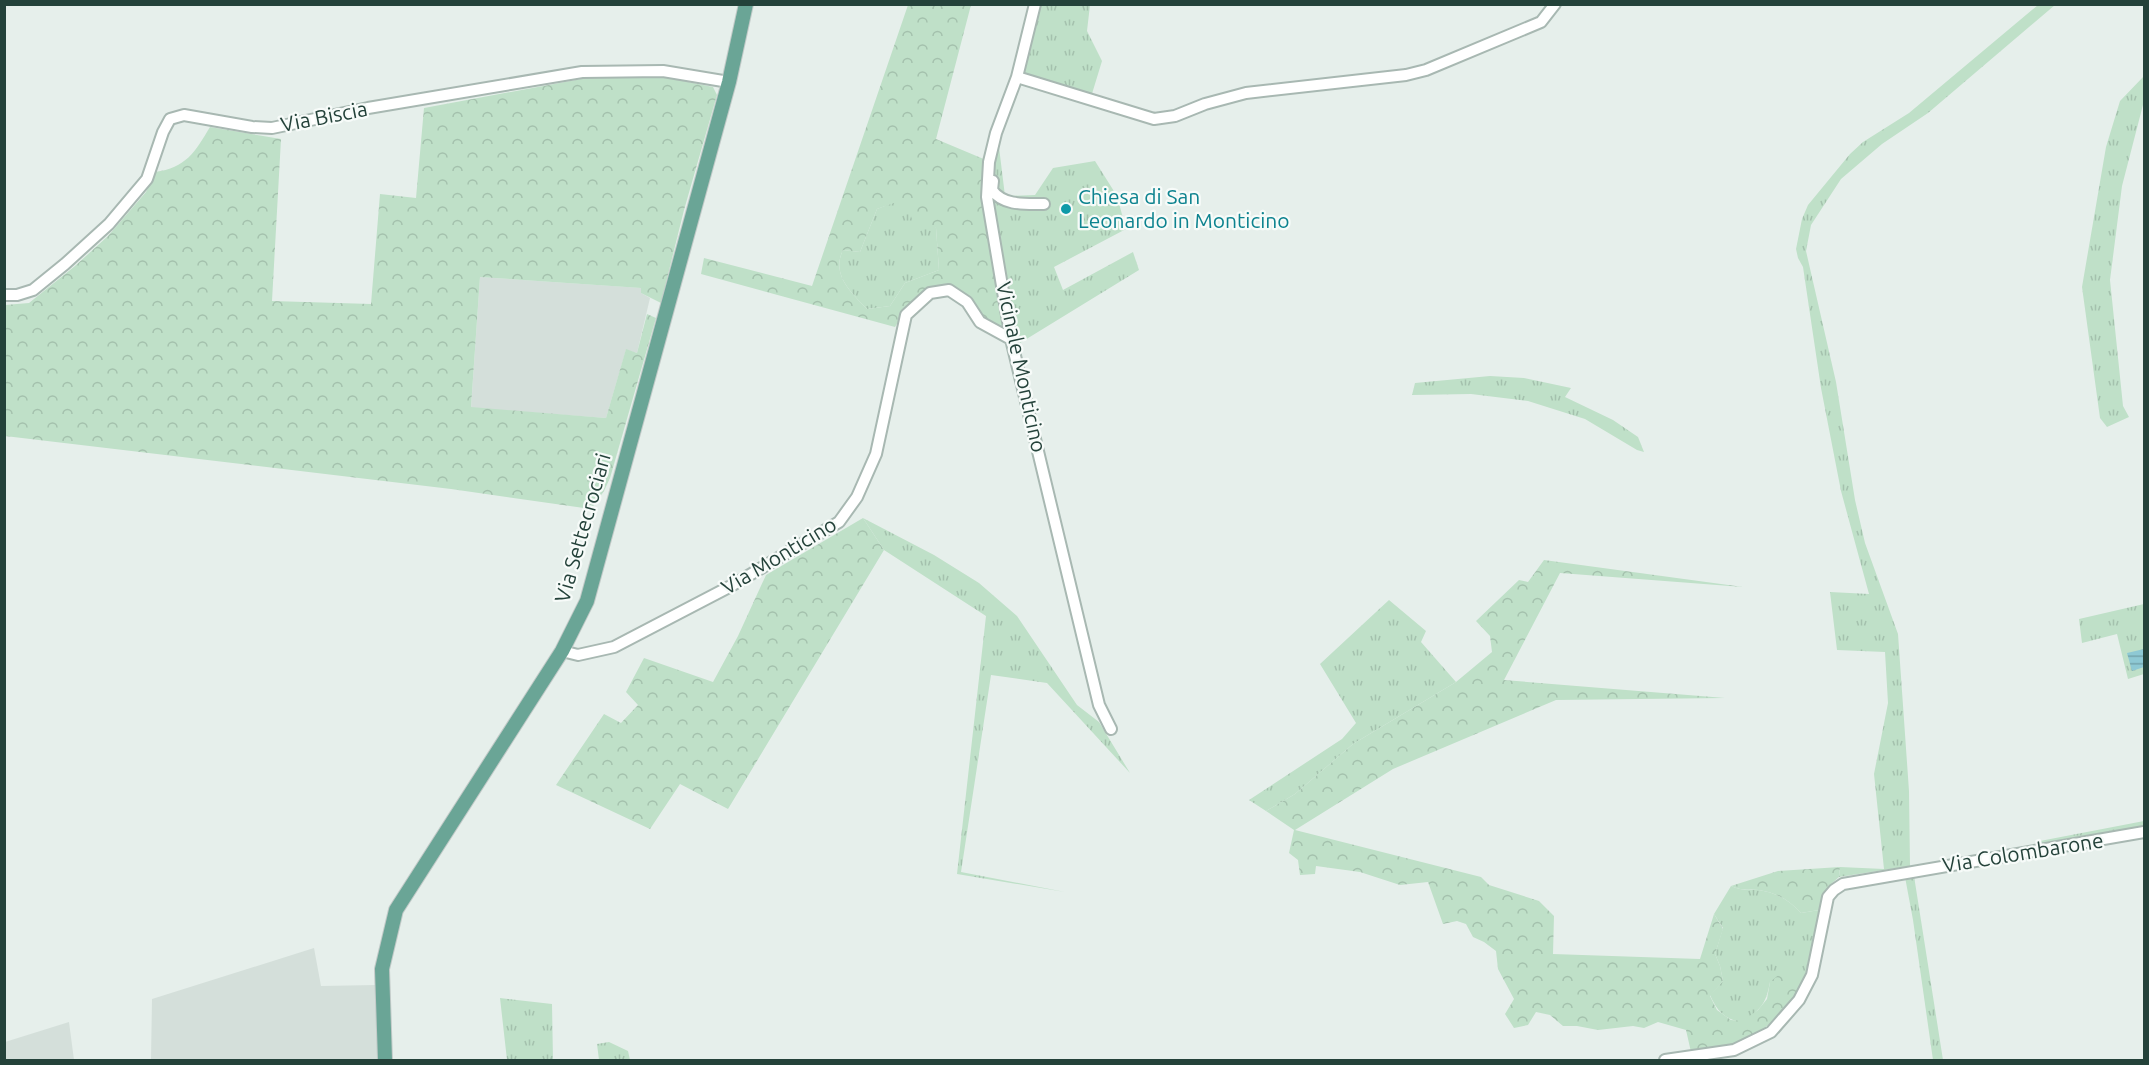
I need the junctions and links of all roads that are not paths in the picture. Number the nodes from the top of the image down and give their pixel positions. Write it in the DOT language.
graph roads {
  1 [pos="746,4"];
  2 [pos="1035,4"];
  3 [pos="1556,4"];
  4 [pos="1017,77"];
  5 [pos="729,82"];
  6 [pos="989,162"];
  7 [pos="1044,204"];
  8 [pos="4,295"];
  9 [pos="1011,339"];
  10 [pos="562,651"];
  11 [pos="1111,729"];
  12 [pos="2145,832"];
  13 [pos="385,1060"];
  14 [pos="1665,1060"];
  1 -- 5 [label="main road, Via Settecrociari"];
  2 -- 4 [label="street, Vicinale Monticino"];
  3 -- 4 [label="street"];
  4 -- 6 [label="street, Vicinale Monticino"];
  5 -- 8 [label="street, Via Biscia"];
  5 -- 10 [label="main road, Via Settecrociari"];
  6 -- 7 [label="street"];
  6 -- 9 [label="street, Vicinale Monticino"];
  9 -- 10 [label="street, Via Monticino"];
  9 -- 11 [label="street, Vicinale Monticino"];
  10 -- 13 [label="main road, Via Settecrociari"];
  12 -- 14 [label="street, Via Colombarone"];
}
